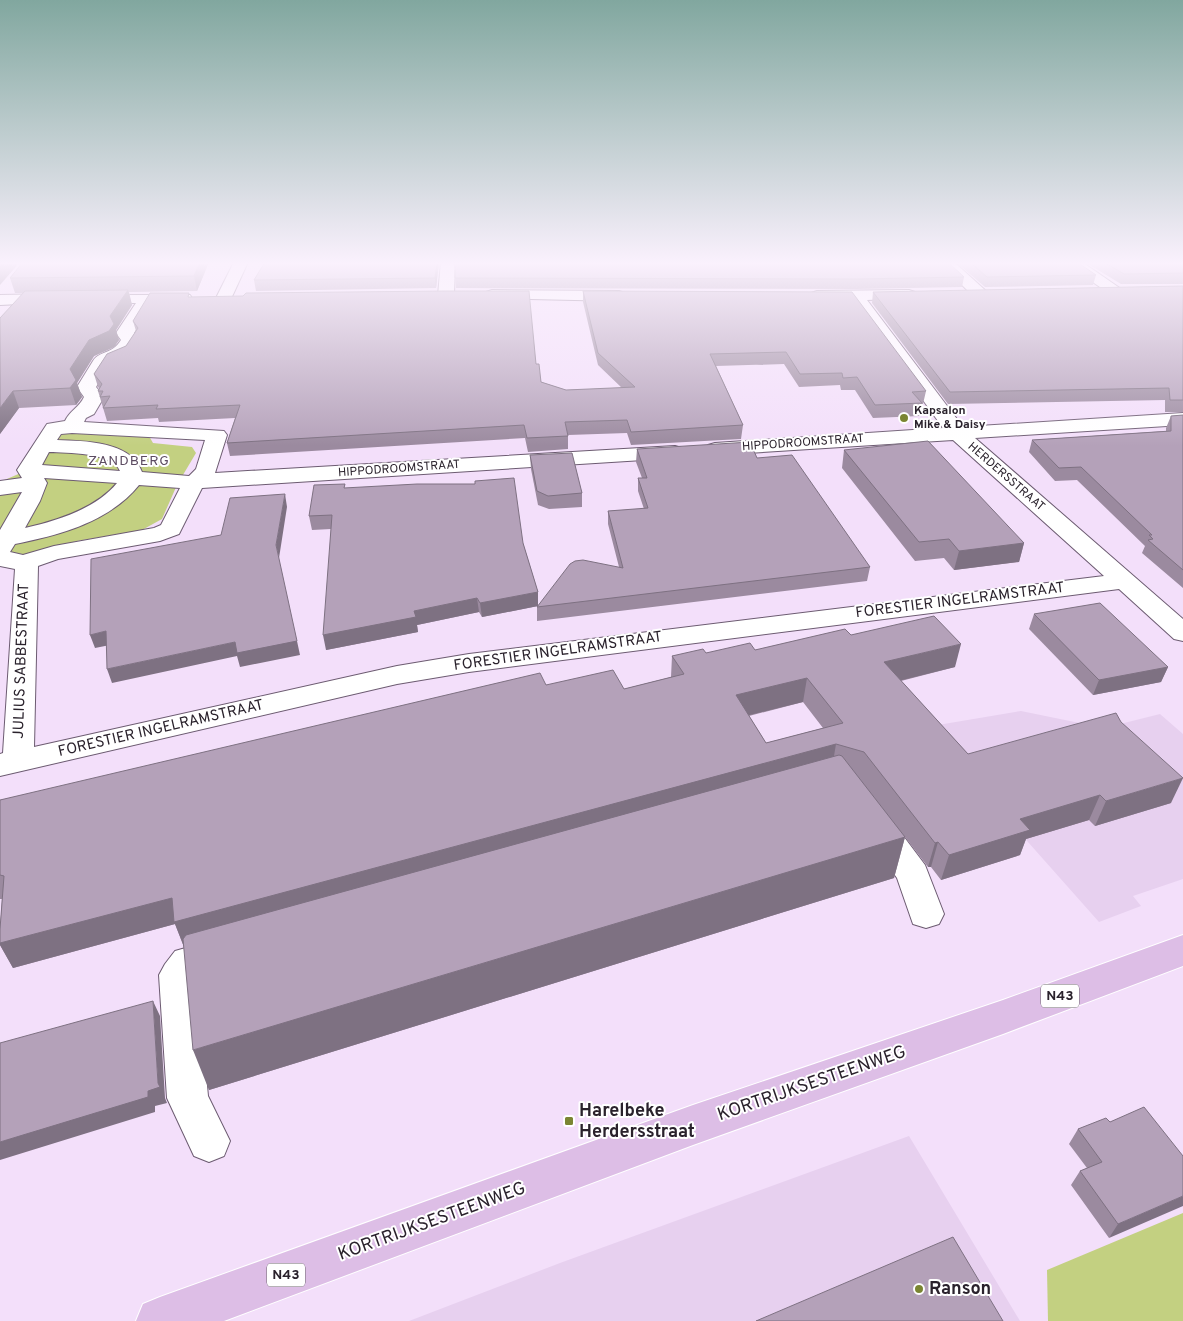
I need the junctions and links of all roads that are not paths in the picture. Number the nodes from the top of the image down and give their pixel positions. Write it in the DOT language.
graph roads {
  1 [pos="131,324"];
  2 [pos="876,324"];
  3 [pos="1183,419"];
  4 [pos="75,421"];
  5 [pos="957,434"];
  6 [pos="42,446"];
  7 [pos="32,476"];
  8 [pos="133,478"];
  9 [pos="194,483"];
  10 [pos="0,488"];
  11 [pos="6,550"];
  12 [pos="1124,581"];
  13 [pos="1183,633"];
  14 [pos="9,763"];
  15 [pos="857,801"];
  16 [pos="926,914"];
  17 [pos="255,943"];
  18 [pos="1183,950"];
  19 [pos="209,1141"];
  20 [pos="160,1321"];
  1 -- 4 [label="street"];
  2 -- 5 [label="street, HERDERSSTRAAT"];
  3 -- 5 [label="street, HIPPODROOMSTRAAT"];
  4 -- 6 [label="street"];
  4 -- 9 [label="street"];
  5 -- 9 [label="street, HIPPODROOMSTRAAT"];
  5 -- 12 [label="street, HERDERSSTRAAT"];
  6 -- 7 [label="street"];
  6 -- 8 [label="street"];
  7 -- 8 [label="street, HIPPODROOMSTRAAT"];
  7 -- 10 [label="street, HIPPODROOMSTRAAT"];
  7 -- 11 [label="street"];
  8 -- 9 [label="street, HIPPODROOMSTRAAT"];
  8 -- 11 [label="street"];
  9 -- 11 [label="street"];
  11 -- 14 [label="street, JULIUS SABBESTRAAT"];
  12 -- 13 [label="street, HERDERSSTRAAT"];
  12 -- 14 [label="street, FORESTIER INGELRAMSTRAAT"];
  15 -- 16 [label="street"];
  17 -- 19 [label="street"];
  18 -- 20 [label="main road, KORTRIJKSESTEENWEG / N43"];
}
